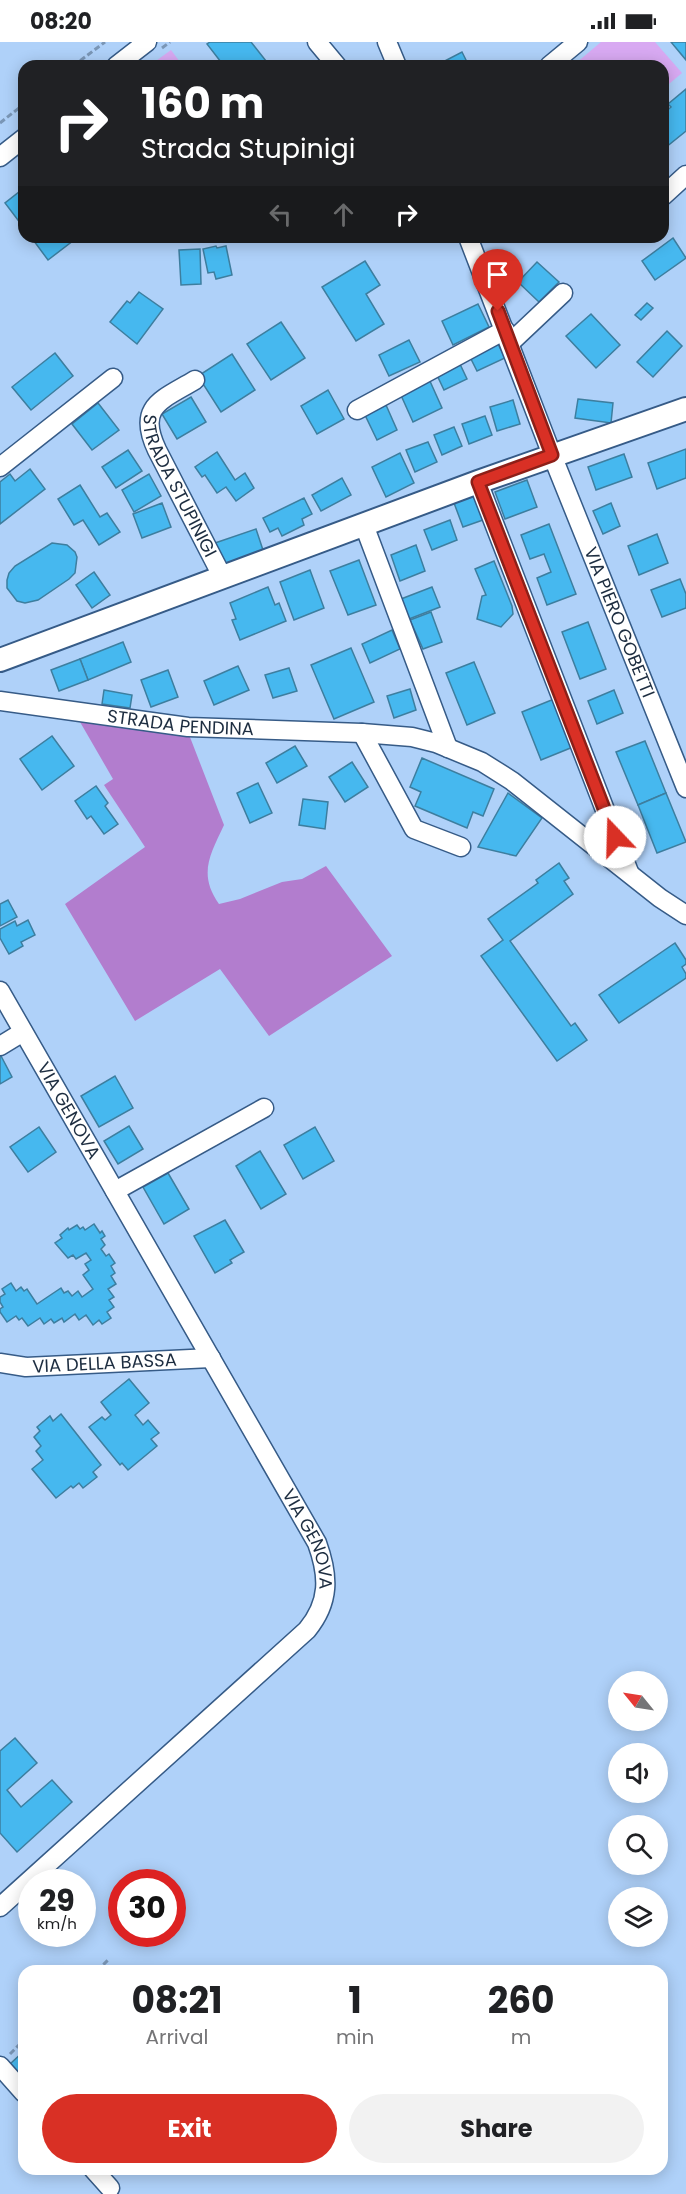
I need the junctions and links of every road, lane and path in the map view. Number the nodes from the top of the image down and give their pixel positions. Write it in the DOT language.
graph roads {
  1 [pos="105,42"];
  2 [pos="147,42"];
  3 [pos="317,42"];
  4 [pos="387,42"];
  5 [pos="578,42"];
  6 [pos="81,60"];
  7 [pos="124,60"];
  8 [pos="332,60"];
  9 [pos="394,60"];
  10 [pos="556,60"];
  11 [pos="18,109"];
  12 [pos="0,123"];
  13 [pos="18,143"];
  14 [pos="0,157"];
  15 [pos="686,175"];
  16 [pos="669,191"];
  17 [pos="470,243"];
  18 [pos="563,293"];
  19 [pos="507,337"];
  20 [pos="113,378"];
  21 [pos="195,380"];
  22 [pos="686,409"];
  23 [pos="357,410"];
  24 [pos="552,455"];
  25 [pos="0,467"];
  26 [pos="478,482"];
  27 [pos="364,525"];
  28 [pos="222,576"];
  29 [pos="0,660"];
  30 [pos="0,701"];
  31 [pos="362,733"];
  32 [pos="447,748"];
  33 [pos="686,788"];
  34 [pos="461,847"];
  35 [pos="630,874"];
  36 [pos="682,912"];
  37 [pos="0,991"];
  38 [pos="23,1032"];
  39 [pos="0,1046"];
  40 [pos="264,1108"];
  41 [pos="115,1191"];
  42 [pos="211,1358"];
  43 [pos="0,1363"];
  44 [pos="0,1907"];
  45 [pos="108,1960"];
  46 [pos="103,1965"];
  47 [pos="18,2046"];
  48 [pos="4,2061"];
  49 [pos="18,2083"];
  50 [pos="98,2175"];
  51 [pos="110,2188"];
  1 -- 6 [label="path"];
  2 -- 7 [label="street"];
  3 -- 8 [label="street"];
  4 -- 9 [label="street"];
  5 -- 10 [label="street"];
  11 -- 12 [label="path"];
  13 -- 14 [label="street"];
  15 -- 16 [label="street"];
  17 -- 19 [label="street, VIA PIERO GOBETTI"];
  18 -- 19 [label="street"];
  19 -- 23 [label="street"];
  19 -- 24 [label="street, VIA PIERO GOBETTI"];
  20 -- 25 [label="street"];
  21 -- 28 [label="street, STRADA STUPINIGI"];
  22 -- 24 [label="street, STRADA STUPINIGI"];
  24 -- 26 [label="street, STRADA STUPINIGI"];
  24 -- 33 [label="street, VIA PIERO GOBETTI"];
  26 -- 27 [label="street, STRADA STUPINIGI"];
  26 -- 35 [label="street"];
  27 -- 28 [label="street, STRADA STUPINIGI"];
  27 -- 32 [label="street"];
  28 -- 29 [label="street, STRADA STUPINIGI"];
  30 -- 31 [label="street, STRADA PENDINA"];
  31 -- 32 [label="street, STRADA PENDINA"];
  31 -- 34 [label="street"];
  32 -- 35 [label="street, STRADA PENDINA"];
  35 -- 36 [label="street, STRADA PENDINA"];
  37 -- 38 [label="street, VIA GENOVA"];
  38 -- 39 [label="street"];
  38 -- 41 [label="street, VIA GENOVA"];
  40 -- 41 [label="street"];
  41 -- 42 [label="street, VIA GENOVA"];
  42 -- 43 [label="street, VIA DELLA BASSA"];
  42 -- 44 [label="street, VIA GENOVA"];
  45 -- 46 [label="path"];
  47 -- 48 [label="path"];
  48 -- 49 [label="street"];
  50 -- 51 [label="street"];
}
